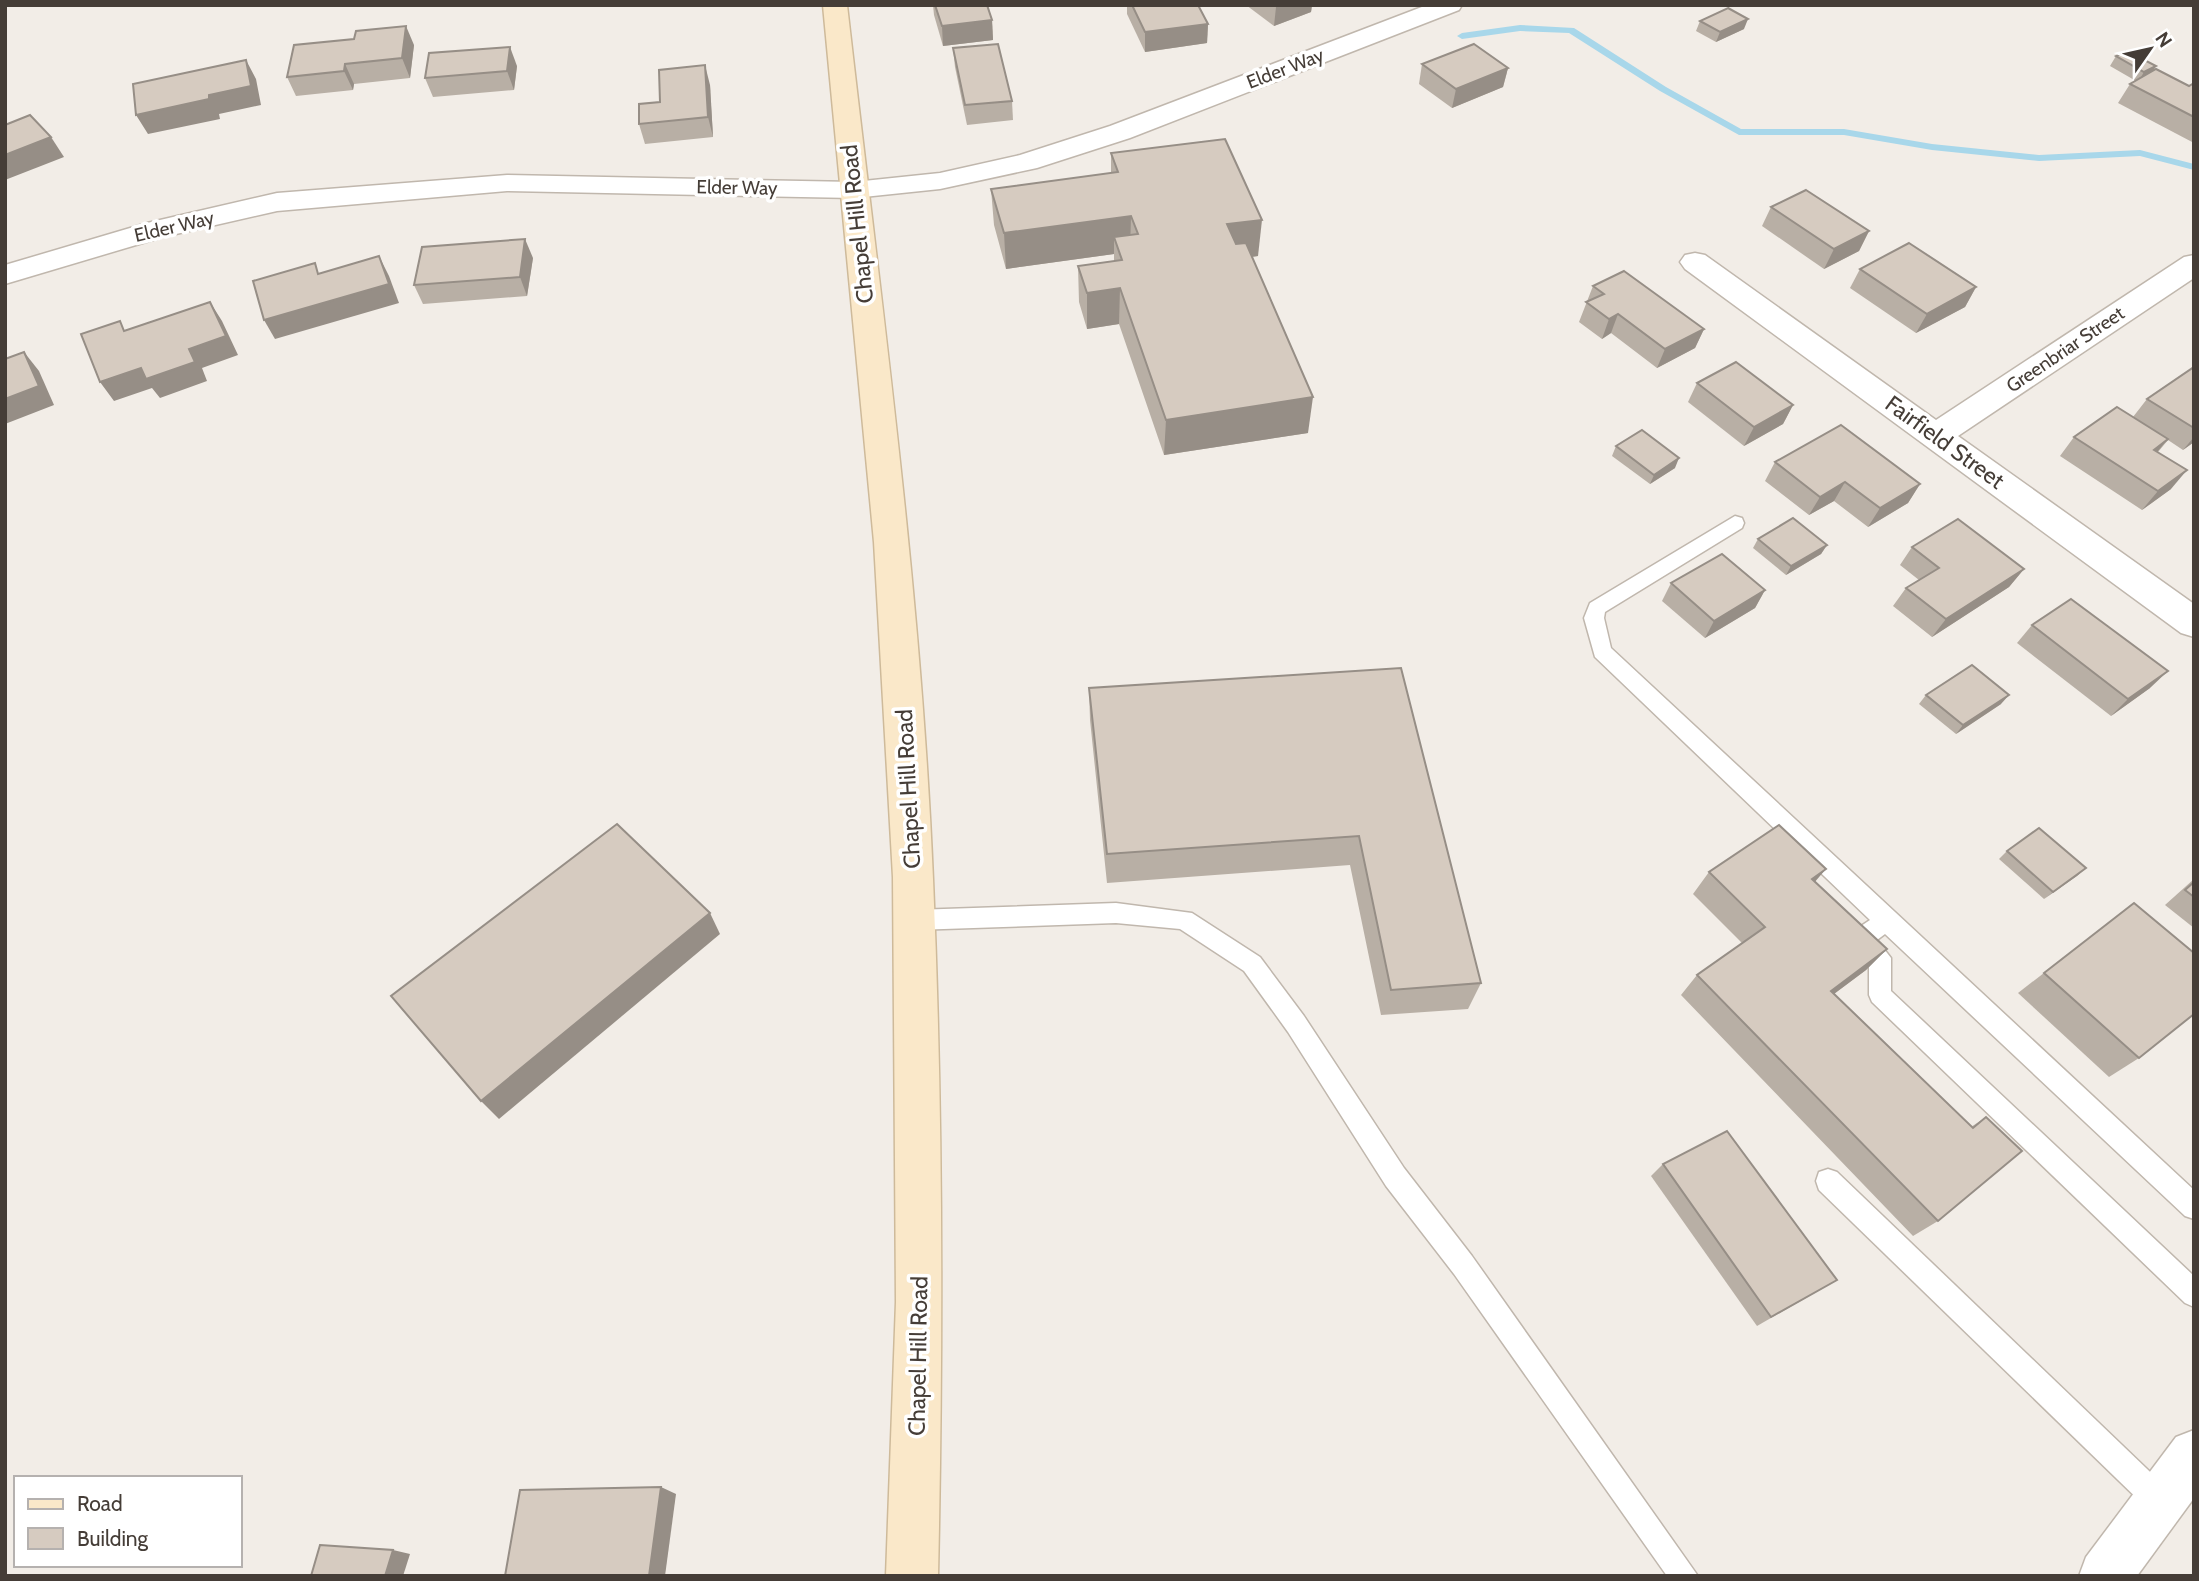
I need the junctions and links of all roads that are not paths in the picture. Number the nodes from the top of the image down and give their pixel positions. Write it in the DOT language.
graph roads {
  1 [pos="835,5"];
  2 [pos="1431,8"];
  3 [pos="854,190"];
  4 [pos="1695,262"];
  5 [pos="2194,264"];
  6 [pos="5,275"];
  7 [pos="1936,435"];
  8 [pos="1735,523"];
  9 [pos="2194,623"];
  10 [pos="914,920"];
  11 [pos="1885,922"];
  12 [pos="1828,1181"];
  13 [pos="2194,1207"];
  14 [pos="2194,1294"];
  15 [pos="2194,1455"];
  16 [pos="2160,1501"];
  17 [pos="912,1576"];
  18 [pos="1684,1576"];
  19 [pos="2105,1576"];
  1 -- 3 [label="main road, Chapel Hill Road"];
  2 -- 3 [label="street, Elder Way"];
  3 -- 6 [label="street, Elder Way"];
  3 -- 10 [label="main road, Chapel Hill Road"];
  4 -- 7 [label="street, Fairfield Street"];
  5 -- 7 [label="street, Greenbriar Street"];
  7 -- 9 [label="street, Fairfield Street"];
  8 -- 11 [label="lane"];
  10 -- 17 [label="main road, Chapel Hill Road"];
  10 -- 18 [label="lane"];
  11 -- 13 [label="lane"];
  11 -- 14 [label="lane"];
  12 -- 16 [label="lane"];
  15 -- 16 [label="street"];
  16 -- 19 [label="street"];
}
